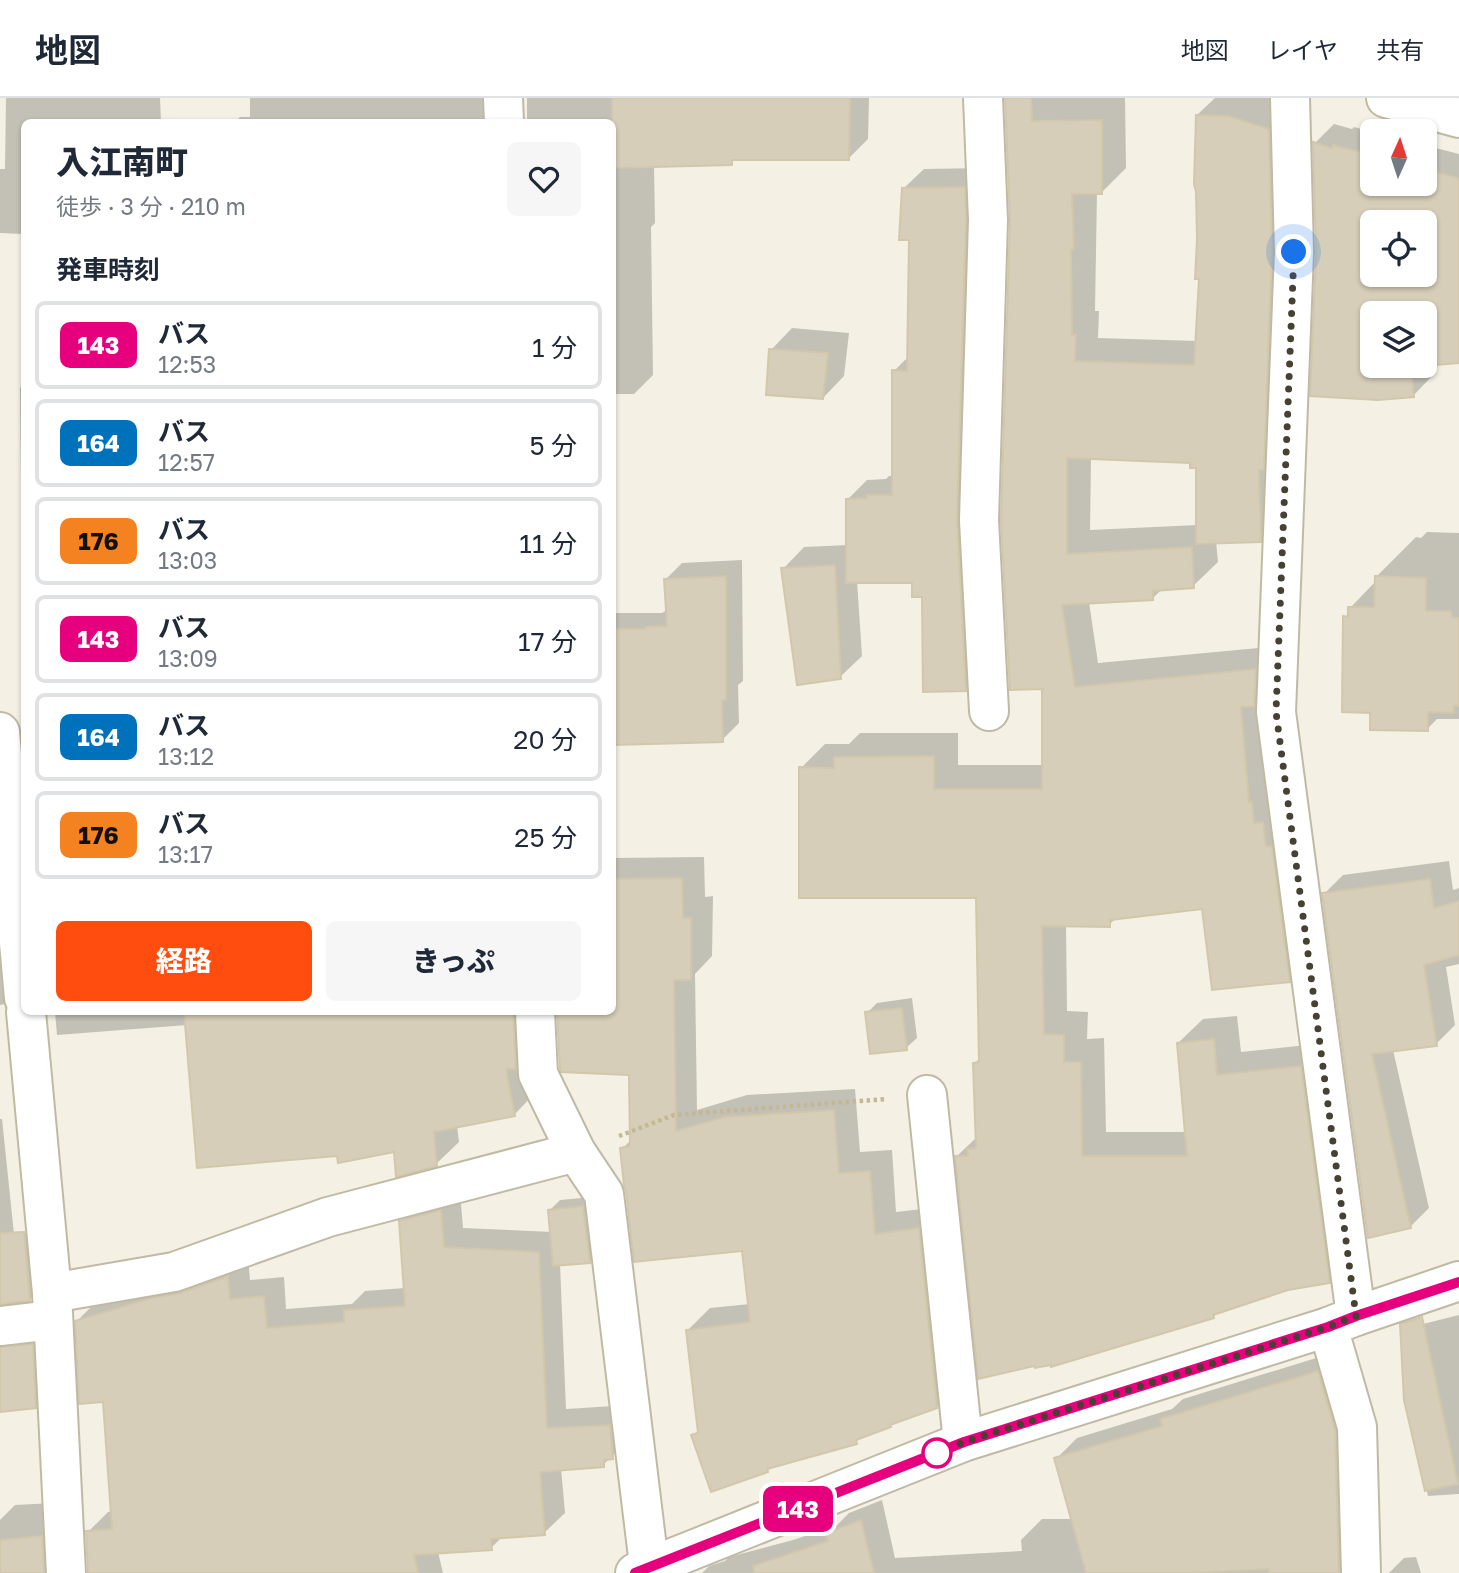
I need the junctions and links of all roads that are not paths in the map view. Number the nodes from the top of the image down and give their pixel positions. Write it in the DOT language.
graph roads {
  1 [pos="503,98"];
  2 [pos="983,98"];
  3 [pos="1290,98"];
  4 [pos="1386,98"];
  5 [pos="1459,118"];
  6 [pos="504,119"];
  7 [pos="989,711"];
  8 [pos="0,732"];
  9 [pos="21,965"];
  10 [pos="26,1015"];
  11 [pos="536,1015"];
  12 [pos="927,1096"];
  13 [pos="576,1152"];
  14 [pos="1459,1282"];
  15 [pos="52,1307"];
  16 [pos="1342,1322"];
  17 [pos="0,1326"];
  18 [pos="964,1442"];
  19 [pos="644,1572"];
  20 [pos="66,1573"];
  21 [pos="1361,1573"];
  1 -- 6 [label="street"];
  2 -- 7 [label="street"];
  3 -- 16 [label="street"];
  4 -- 5 [label="street"];
  8 -- 9 [label="street"];
  10 -- 15 [label="street"];
  11 -- 13 [label="street"];
  12 -- 18 [label="street"];
  13 -- 15 [label="street"];
  13 -- 19 [label="street"];
  14 -- 16 [label="street"];
  15 -- 17 [label="street"];
  15 -- 20 [label="street"];
  16 -- 18 [label="street"];
  16 -- 21 [label="street"];
  18 -- 19 [label="street"];
}
